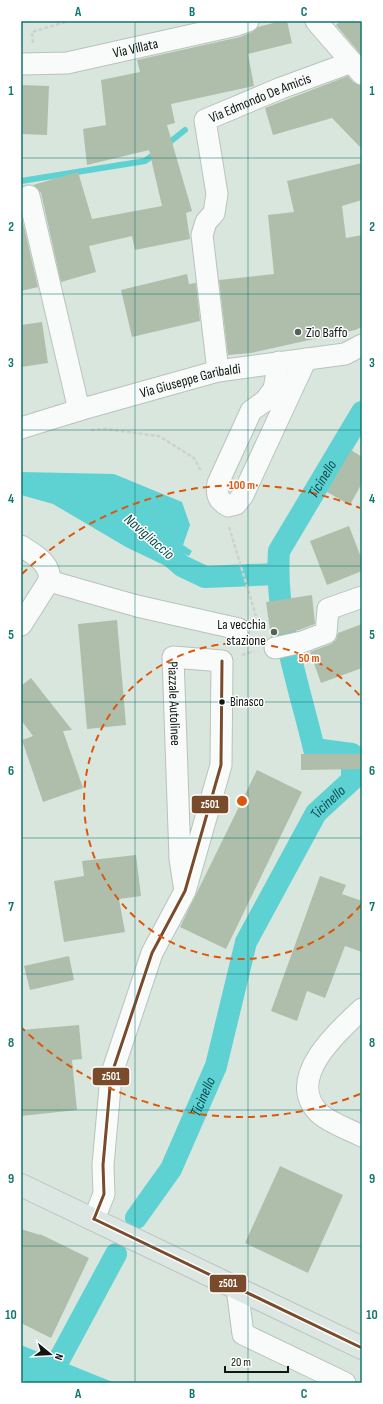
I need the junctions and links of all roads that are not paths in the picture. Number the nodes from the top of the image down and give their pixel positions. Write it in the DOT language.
graph roads {
  1 [pos="248,21"];
  2 [pos="316,21"];
  3 [pos="28,64"];
  4 [pos="357,68"];
  5 [pos="29,196"];
  6 [pos="362,345"];
  7 [pos="306,359"];
  8 [pos="279,362"];
  9 [pos="218,371"];
  10 [pos="79,410"];
  11 [pos="21,428"];
  12 [pos="21,546"];
  13 [pos="49,581"];
  14 [pos="362,597"];
  15 [pos="21,625"];
  16 [pos="239,629"];
  17 [pos="267,649"];
  18 [pos="185,891"];
  19 [pos="362,1009"];
  20 [pos="362,1136"];
  21 [pos="21,1185"];
  22 [pos="94,1219"];
  23 [pos="237,1288"];
  24 [pos="362,1348"];
  25 [pos="344,1383"];
  1 -- 3 [label="street, Via Villata"];
  2 -- 4 [label="street"];
  4 -- 9 [label="street, Via Edmondo De Amicis"];
  5 -- 10 [label="street"];
  6 -- 7 [label="street, Via Giuseppe Garibaldi"];
  7 -- 8 [label="street, Via Giuseppe Garibaldi"];
  7 -- 8 [label="street"];
  8 -- 9 [label="street, Via Giuseppe Garibaldi"];
  9 -- 10 [label="street, Via Giuseppe Garibaldi"];
  10 -- 11 [label="street, Via Giuseppe Garibaldi"];
  12 -- 13 [label="street"];
  13 -- 15 [label="street"];
  13 -- 16 [label="street"];
  14 -- 17 [label="street"];
  18 -- 18 [label="street, Piazzale Autolinee"];
  18 -- 22 [label="street"];
  19 -- 20 [label="street"];
  21 -- 22 [label="main road"];
  22 -- 23 [label="main road"];
  23 -- 24 [label="main road"];
  23 -- 25 [label="street"];
}
